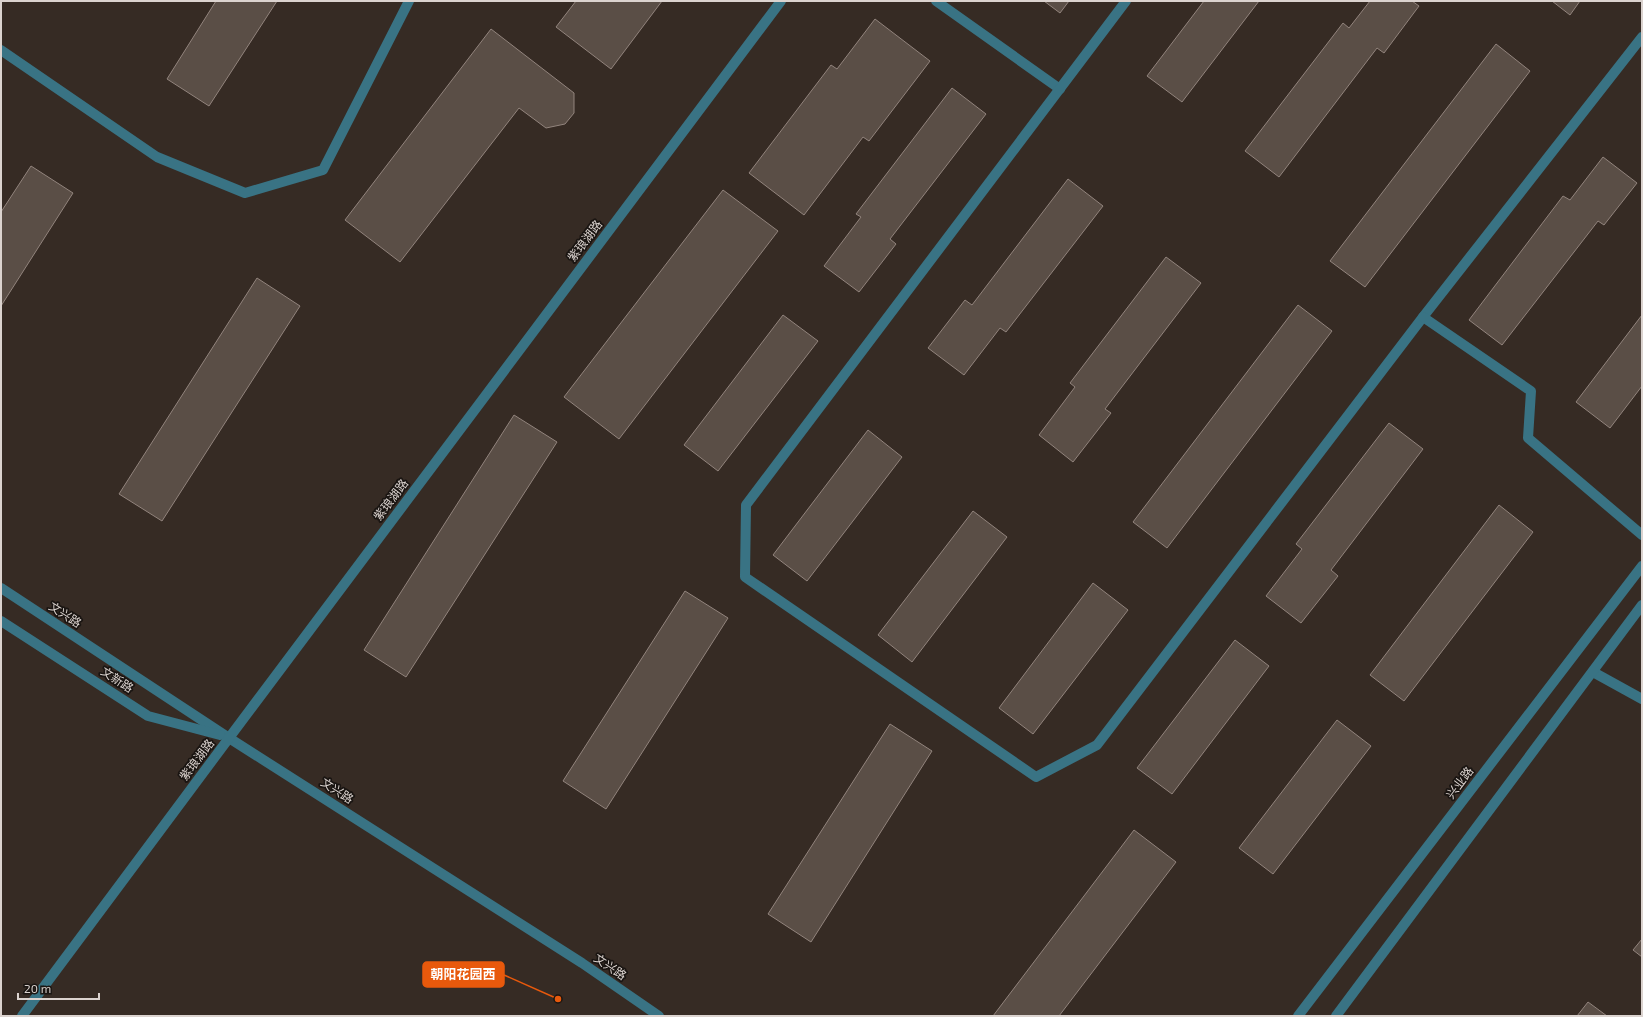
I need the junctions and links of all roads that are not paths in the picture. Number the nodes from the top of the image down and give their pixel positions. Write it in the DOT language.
graph roads {
  1 [pos="410,1"];
  2 [pos="782,1"];
  3 [pos="936,1"];
  4 [pos="1126,1"];
  5 [pos="1642,37"];
  6 [pos="1,50"];
  7 [pos="1060,89"];
  8 [pos="1423,317"];
  9 [pos="1642,535"];
  10 [pos="1642,566"];
  11 [pos="1,588"];
  12 [pos="1642,606"];
  13 [pos="1,621"];
  14 [pos="1593,672"];
  15 [pos="1642,699"];
  16 [pos="229,738"];
  17 [pos="22,1016"];
  18 [pos="659,1016"];
  19 [pos="1298,1016"];
  20 [pos="1336,1016"];
  1 -- 6 [label="street"];
  2 -- 16 [label="street, 紫琅湖路"];
  3 -- 7 [label="street"];
  4 -- 7 [label="street"];
  5 -- 8 [label="street"];
  7 -- 8 [label="street"];
  8 -- 9 [label="street"];
  10 -- 19 [label="street, 兴业路"];
  11 -- 16 [label="street, 文兴路"];
  12 -- 14 [label="street"];
  13 -- 16 [label="street, 文新路"];
  14 -- 15 [label="street"];
  14 -- 20 [label="street"];
  16 -- 17 [label="street, 紫琅湖路"];
  16 -- 18 [label="street, 文兴路"];
}
